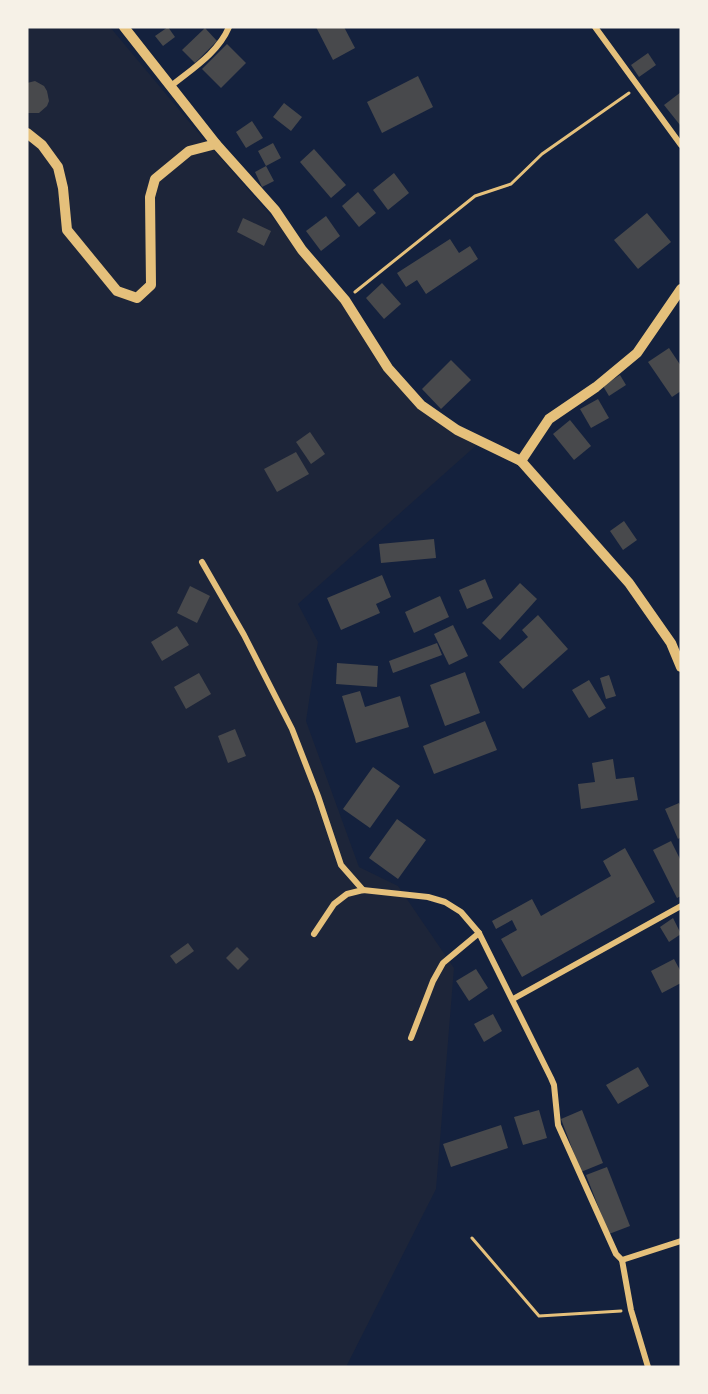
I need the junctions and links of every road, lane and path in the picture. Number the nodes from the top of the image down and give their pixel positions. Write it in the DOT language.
graph roads {
  1 [pos="124,27"];
  2 [pos="229,27"];
  3 [pos="595,27"];
  4 [pos="171,86"];
  5 [pos="638,87"];
  6 [pos="27,133"];
  7 [pos="216,144"];
  8 [pos="681,145"];
  9 [pos="681,290"];
  10 [pos="345,300"];
  11 [pos="521,461"];
  12 [pos="202,562"];
  13 [pos="681,666"];
  14 [pos="363,890"];
  15 [pos="681,906"];
  16 [pos="479,933"];
  17 [pos="314,934"];
  18 [pos="513,999"];
  19 [pos="411,1038"];
  20 [pos="472,1238"];
  21 [pos="681,1241"];
  22 [pos="622,1260"];
  23 [pos="631,1310"];
  24 [pos="648,1367"];
  1 -- 4 [label="street"];
  2 -- 4 [label="street"];
  3 -- 5 [label="street"];
  4 -- 7 [label="street"];
  5 -- 8 [label="street"];
  5 -- 10 [label="path"];
  6 -- 7 [label="street"];
  7 -- 10 [label="street"];
  9 -- 11 [label="street"];
  10 -- 11 [label="street"];
  11 -- 13 [label="street"];
  12 -- 14 [label="street"];
  14 -- 16 [label="street"];
  14 -- 17 [label="street"];
  15 -- 18 [label="street"];
  16 -- 18 [label="street"];
  16 -- 19 [label="street"];
  18 -- 22 [label="street"];
  20 -- 23 [label="path"];
  21 -- 22 [label="street"];
  22 -- 23 [label="street"];
  23 -- 24 [label="street"];
}
